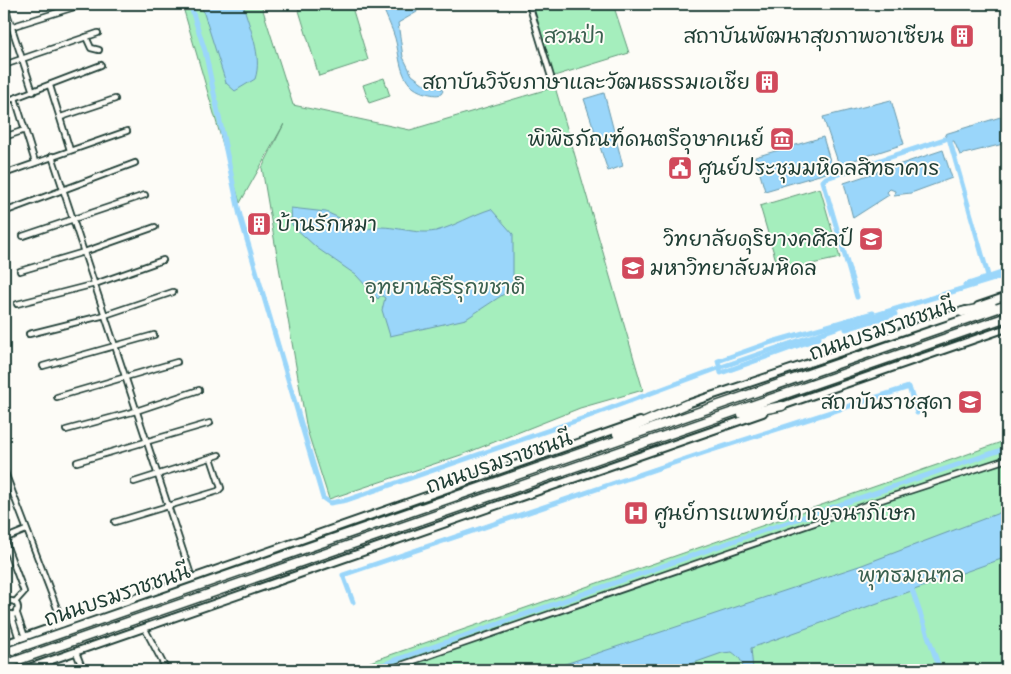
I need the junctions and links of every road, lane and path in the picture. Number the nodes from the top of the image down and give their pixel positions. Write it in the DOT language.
graph roads {
  1 [pos="4,4"];
  2 [pos="84,4"];
  3 [pos="529,4"];
  4 [pos="5,14"];
  5 [pos="11,27"];
  6 [pos="4,29"];
  7 [pos="98,33"];
  8 [pos="86,38"];
  9 [pos="99,50"];
  10 [pos="22,60"];
  11 [pos="4,65"];
  12 [pos="101,65"];
  13 [pos="552,77"];
  14 [pos="50,86"];
  15 [pos="33,92"];
  16 [pos="15,98"];
  17 [pos="115,99"];
  18 [pos="4,102"];
  19 [pos="61,117"];
  20 [pos="25,130"];
  21 [pos="127,131"];
  22 [pos="4,137"];
  23 [pos="70,150"];
  24 [pos="52,156"];
  25 [pos="35,162"];
  26 [pos="135,163"];
  27 [pos="4,174"];
  28 [pos="63,188"];
  29 [pos="145,195"];
  30 [pos="4,212"];
  31 [pos="74,220"];
  32 [pos="155,227"];
  33 [pos="23,236"];
  34 [pos="84,252"];
  35 [pos="163,260"];
  36 [pos="20,271"];
  37 [pos="95,284"];
  38 [pos="173,292"];
  39 [pos="1007,296"];
  40 [pos="17,304"];
  41 [pos="1007,304"];
  42 [pos="962,312"];
  43 [pos="106,315"];
  44 [pos="1007,317"];
  45 [pos="1007,328"];
  46 [pos="28,334"];
  47 [pos="154,335"];
  48 [pos="116,347"];
  49 [pos="177,362"];
  50 [pos="44,366"];
  51 [pos="125,377"];
  52 [pos="199,390"];
  53 [pos="57,397"];
  54 [pos="687,404"];
  55 [pos="782,406"];
  56 [pos="136,411"];
  57 [pos="210,423"];
  58 [pos="66,430"];
  59 [pos="683,430"];
  60 [pos="147,442"];
  61 [pos="219,456"];
  62 [pos="211,458"];
  63 [pos="562,458"];
  64 [pos="1007,459"];
  65 [pos="77,462"];
  66 [pos="4,470"];
  67 [pos="158,475"];
  68 [pos="134,482"];
  69 [pos="168,508"];
  70 [pos="115,522"];
  71 [pos="26,530"];
  72 [pos="4,539"];
  73 [pos="192,578"];
  74 [pos="15,602"];
  75 [pos="16,612"];
  76 [pos="11,614"];
  77 [pos="63,624"];
  78 [pos="145,629"];
  79 [pos="22,638"];
  80 [pos="4,644"];
  81 [pos="76,652"];
  82 [pos="4,653"];
  83 [pos="4,665"];
  84 [pos="23,670"];
  85 [pos="83,670"];
  86 [pos="163,670"];
  87 [pos="387,670"];
  1 -- 4 [label="street"];
  2 -- 5 [label="street"];
  3 -- 13 [label="street"];
  4 -- 5 [label="street"];
  5 -- 6 [label="street"];
  5 -- 10 [label="street"];
  7 -- 8 [label="street"];
  8 -- 9 [label="street"];
  8 -- 10 [label="street"];
  10 -- 11 [label="street"];
  10 -- 15 [label="street"];
  12 -- 14 [label="street"];
  14 -- 15 [label="street"];
  14 -- 19 [label="street"];
  15 -- 16 [label="street"];
  16 -- 18 [label="street"];
  16 -- 20 [label="street"];
  17 -- 19 [label="street"];
  19 -- 23 [label="street"];
  20 -- 22 [label="street"];
  20 -- 25 [label="street"];
  21 -- 23 [label="street"];
  23 -- 24 [label="street"];
  24 -- 25 [label="street"];
  24 -- 28 [label="street"];
  25 -- 27 [label="street"];
  26 -- 28 [label="street"];
  28 -- 30 [label="street"];
  28 -- 31 [label="street"];
  29 -- 31 [label="street"];
  31 -- 33 [label="street"];
  31 -- 34 [label="street"];
  32 -- 34 [label="street"];
  34 -- 36 [label="street"];
  34 -- 37 [label="street"];
  35 -- 37 [label="street"];
  37 -- 40 [label="street"];
  37 -- 43 [label="street"];
  38 -- 43 [label="street"];
  39 -- 42 [label="main road"];
  41 -- 42 [label="highway"];
  41 -- 63 [label="highway, ถนนบรมราชชนนี"];
  42 -- 54 [label="main road"];
  43 -- 46 [label="street"];
  43 -- 48 [label="street"];
  44 -- 59 [label="highway, ถนนบรมราชชนนี"];
  45 -- 55 [label="main road"];
  47 -- 48 [label="street"];
  48 -- 50 [label="street"];
  48 -- 51 [label="street"];
  49 -- 51 [label="street"];
  51 -- 53 [label="street"];
  51 -- 56 [label="street"];
  52 -- 56 [label="street"];
  54 -- 63 [label="highway"];
  54 -- 73 [label="main road"];
  55 -- 59 [label="highway"];
  55 -- 78 [label="main road"];
  56 -- 58 [label="street"];
  56 -- 60 [label="street"];
  57 -- 60 [label="street"];
  59 -- 83 [label="highway, ถนนบรมราชชนนี"];
  60 -- 65 [label="street"];
  60 -- 67 [label="street"];
  61 -- 62 [label="street"];
  62 -- 67 [label="street"];
  62 -- 69 [label="street"];
  63 -- 82 [label="highway, ถนนบรมราชชนนี"];
  64 -- 87 [label="street"];
  66 -- 71 [label="street"];
  67 -- 68 [label="street"];
  67 -- 69 [label="street"];
  69 -- 70 [label="street"];
  69 -- 73 [label="street"];
  71 -- 72 [label="street"];
  71 -- 77 [label="street"];
  72 -- 74 [label="street"];
  73 -- 77 [label="main road"];
  74 -- 75 [label="street"];
  74 -- 76 [label="street"];
  75 -- 76 [label="street"];
  75 -- 79 [label="street"];
  76 -- 79 [label="street"];
  77 -- 79 [label="main road"];
  78 -- 81 [label="main road"];
  78 -- 86 [label="street"];
  79 -- 80 [label="main road"];
  81 -- 84 [label="main road"];
  81 -- 85 [label="street"];
}
